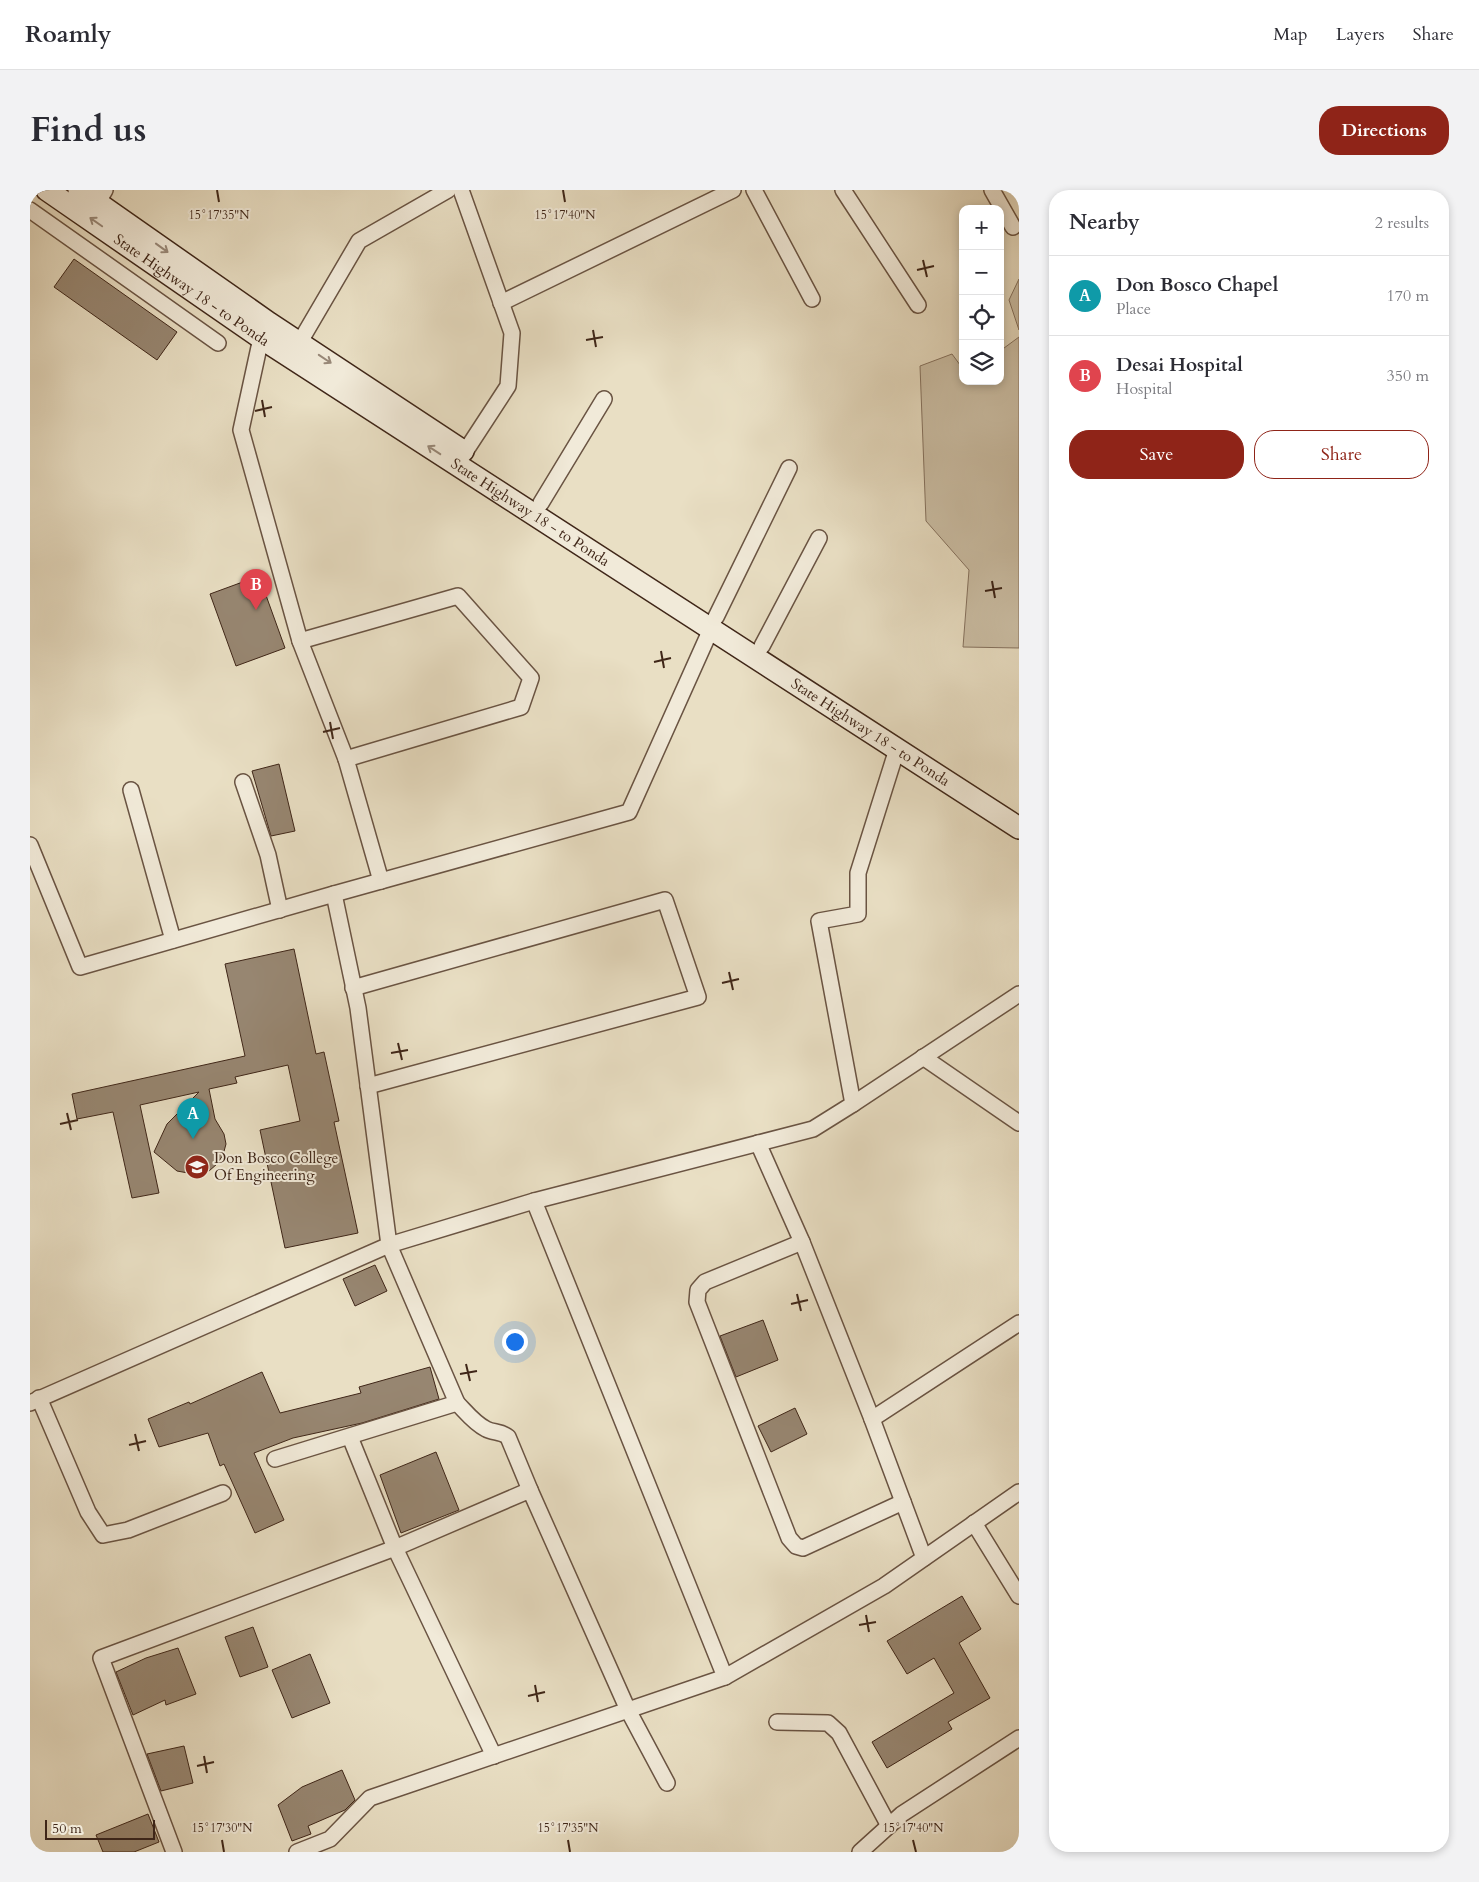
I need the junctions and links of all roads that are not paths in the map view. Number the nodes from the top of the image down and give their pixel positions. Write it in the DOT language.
graph roads {
  1 [pos="47,190"];
  2 [pos="79,190"];
  3 [pos="448,190"];
  4 [pos="461,190"];
  5 [pos="733,190"];
  6 [pos="754,190"];
  7 [pos="843,190"];
  8 [pos="992,190"];
  9 [pos="102,196"];
  10 [pos="30,210"];
  11 [pos="1013,227"];
  12 [pos="812,299"];
  13 [pos="501,303"];
  14 [pos="918,305"];
  15 [pos="265,330"];
  16 [pos="218,343"];
  17 [pos="295,350"];
  18 [pos="604,399"];
  19 [pos="464,452"];
  20 [pos="789,468"];
  21 [pos="541,504"];
  22 [pos="820,538"];
  23 [pos="714,623"];
  24 [pos="300,641"];
  25 [pos="762,646"];
  26 [pos="897,749"];
  27 [pos="346,758"];
  28 [pos="243,782"];
  29 [pos="131,790"];
  30 [pos="1019,812"];
  31 [pos="1019,828"];
  32 [pos="30,845"];
  33 [pos="381,881"];
  34 [pos="334,894"];
  35 [pos="280,910"];
  36 [pos="173,940"];
  37 [pos="353,988"];
  38 [pos="1019,994"];
  39 [pos="923,1058"];
  40 [pos="368,1086"];
  41 [pos="853,1104"];
  42 [pos="1019,1124"];
  43 [pos="758,1143"];
  44 [pos="534,1201"];
  45 [pos="802,1242"];
  46 [pos="389,1245"];
  47 [pos="1019,1323"];
  48 [pos="34,1401"];
  49 [pos="456,1403"];
  50 [pos="872,1419"];
  51 [pos="350,1437"];
  52 [pos="275,1459"];
  53 [pos="530,1490"];
  54 [pos="1019,1492"];
  55 [pos="223,1493"];
  56 [pos="903,1502"];
  57 [pos="974,1523"];
  58 [pos="395,1548"];
  59 [pos="924,1558"];
  60 [pos="1019,1596"];
  61 [pos="725,1677"];
  62 [pos="628,1710"];
  63 [pos="776,1722"];
  64 [pos="1019,1738"];
  65 [pos="494,1756"];
  66 [pos="667,1783"];
  67 [pos="889,1826"];
  68 [pos="174,1852"];
  69 [pos="297,1852"];
  70 [pos="860,1852"];
  15 -- 1 [label="main road, State Highway 18 - to Ponda, one-way"];
  2 -- 9 [label="main road, State Highway 18 - to Ponda"];
  3 -- 17 [label="street"];
  4 -- 13 [label="street"];
  5 -- 13 [label="street"];
  6 -- 12 [label="street"];
  7 -- 14 [label="street"];
  8 -- 11 [label="street"];
  9 -- 15 [label="main road, State Highway 18 - to Ponda, one-way"];
  10 -- 16 [label="street"];
  13 -- 19 [label="street"];
  15 -- 17 [label="main road, State Highway 18 - to Ponda"];
  15 -- 24 [label="street"];
  17 -- 19 [label="main road, State Highway 18 - to Ponda, one-way"];
  23 -- 17 [label="main road, State Highway 18 - to Ponda, one-way"];
  18 -- 21 [label="street"];
  19 -- 21 [label="main road, State Highway 18 - to Ponda"];
  20 -- 23 [label="street"];
  21 -- 23 [label="main road, State Highway 18 - to Ponda"];
  22 -- 25 [label="street"];
  23 -- 25 [label="main road, State Highway 18 - to Ponda"];
  23 -- 26 [label="main road, State Highway 18 - to Ponda"];
  23 -- 33 [label="street"];
  24 -- 27 [label="street"];
  24 -- 27 [label="street"];
  25 -- 30 [label="main road, State Highway 18 - to Ponda"];
  26 -- 31 [label="main road, State Highway 18 - to Ponda"];
  26 -- 41 [label="street"];
  27 -- 33 [label="street"];
  28 -- 35 [label="street"];
  29 -- 36 [label="street"];
  32 -- 36 [label="street"];
  33 -- 34 [label="street"];
  34 -- 35 [label="street"];
  34 -- 37 [label="street"];
  35 -- 36 [label="street"];
  37 -- 40 [label="street"];
  37 -- 40 [label="street"];
  38 -- 39 [label="street"];
  39 -- 41 [label="street"];
  39 -- 42 [label="street"];
  40 -- 46 [label="street"];
  41 -- 43 [label="street"];
  43 -- 44 [label="street"];
  43 -- 45 [label="street"];
  44 -- 46 [label="street"];
  44 -- 61 [label="street"];
  45 -- 50 [label="street"];
  45 -- 56 [label="street"];
  46 -- 48 [label="street"];
  46 -- 49 [label="street"];
  47 -- 50 [label="street"];
  48 -- 55 [label="street"];
  49 -- 51 [label="street"];
  49 -- 53 [label="street"];
  50 -- 56 [label="street"];
  51 -- 52 [label="street"];
  51 -- 58 [label="street"];
  53 -- 58 [label="street"];
  53 -- 62 [label="street"];
  54 -- 57 [label="street"];
  56 -- 59 [label="street"];
  57 -- 59 [label="street"];
  57 -- 60 [label="street"];
  58 -- 65 [label="street"];
  58 -- 68 [label="street"];
  59 -- 61 [label="street"];
  61 -- 62 [label="street"];
  62 -- 65 [label="street"];
  62 -- 66 [label="street"];
  63 -- 67 [label="street"];
  64 -- 67 [label="street"];
  65 -- 69 [label="street"];
  67 -- 70 [label="street"];
}
